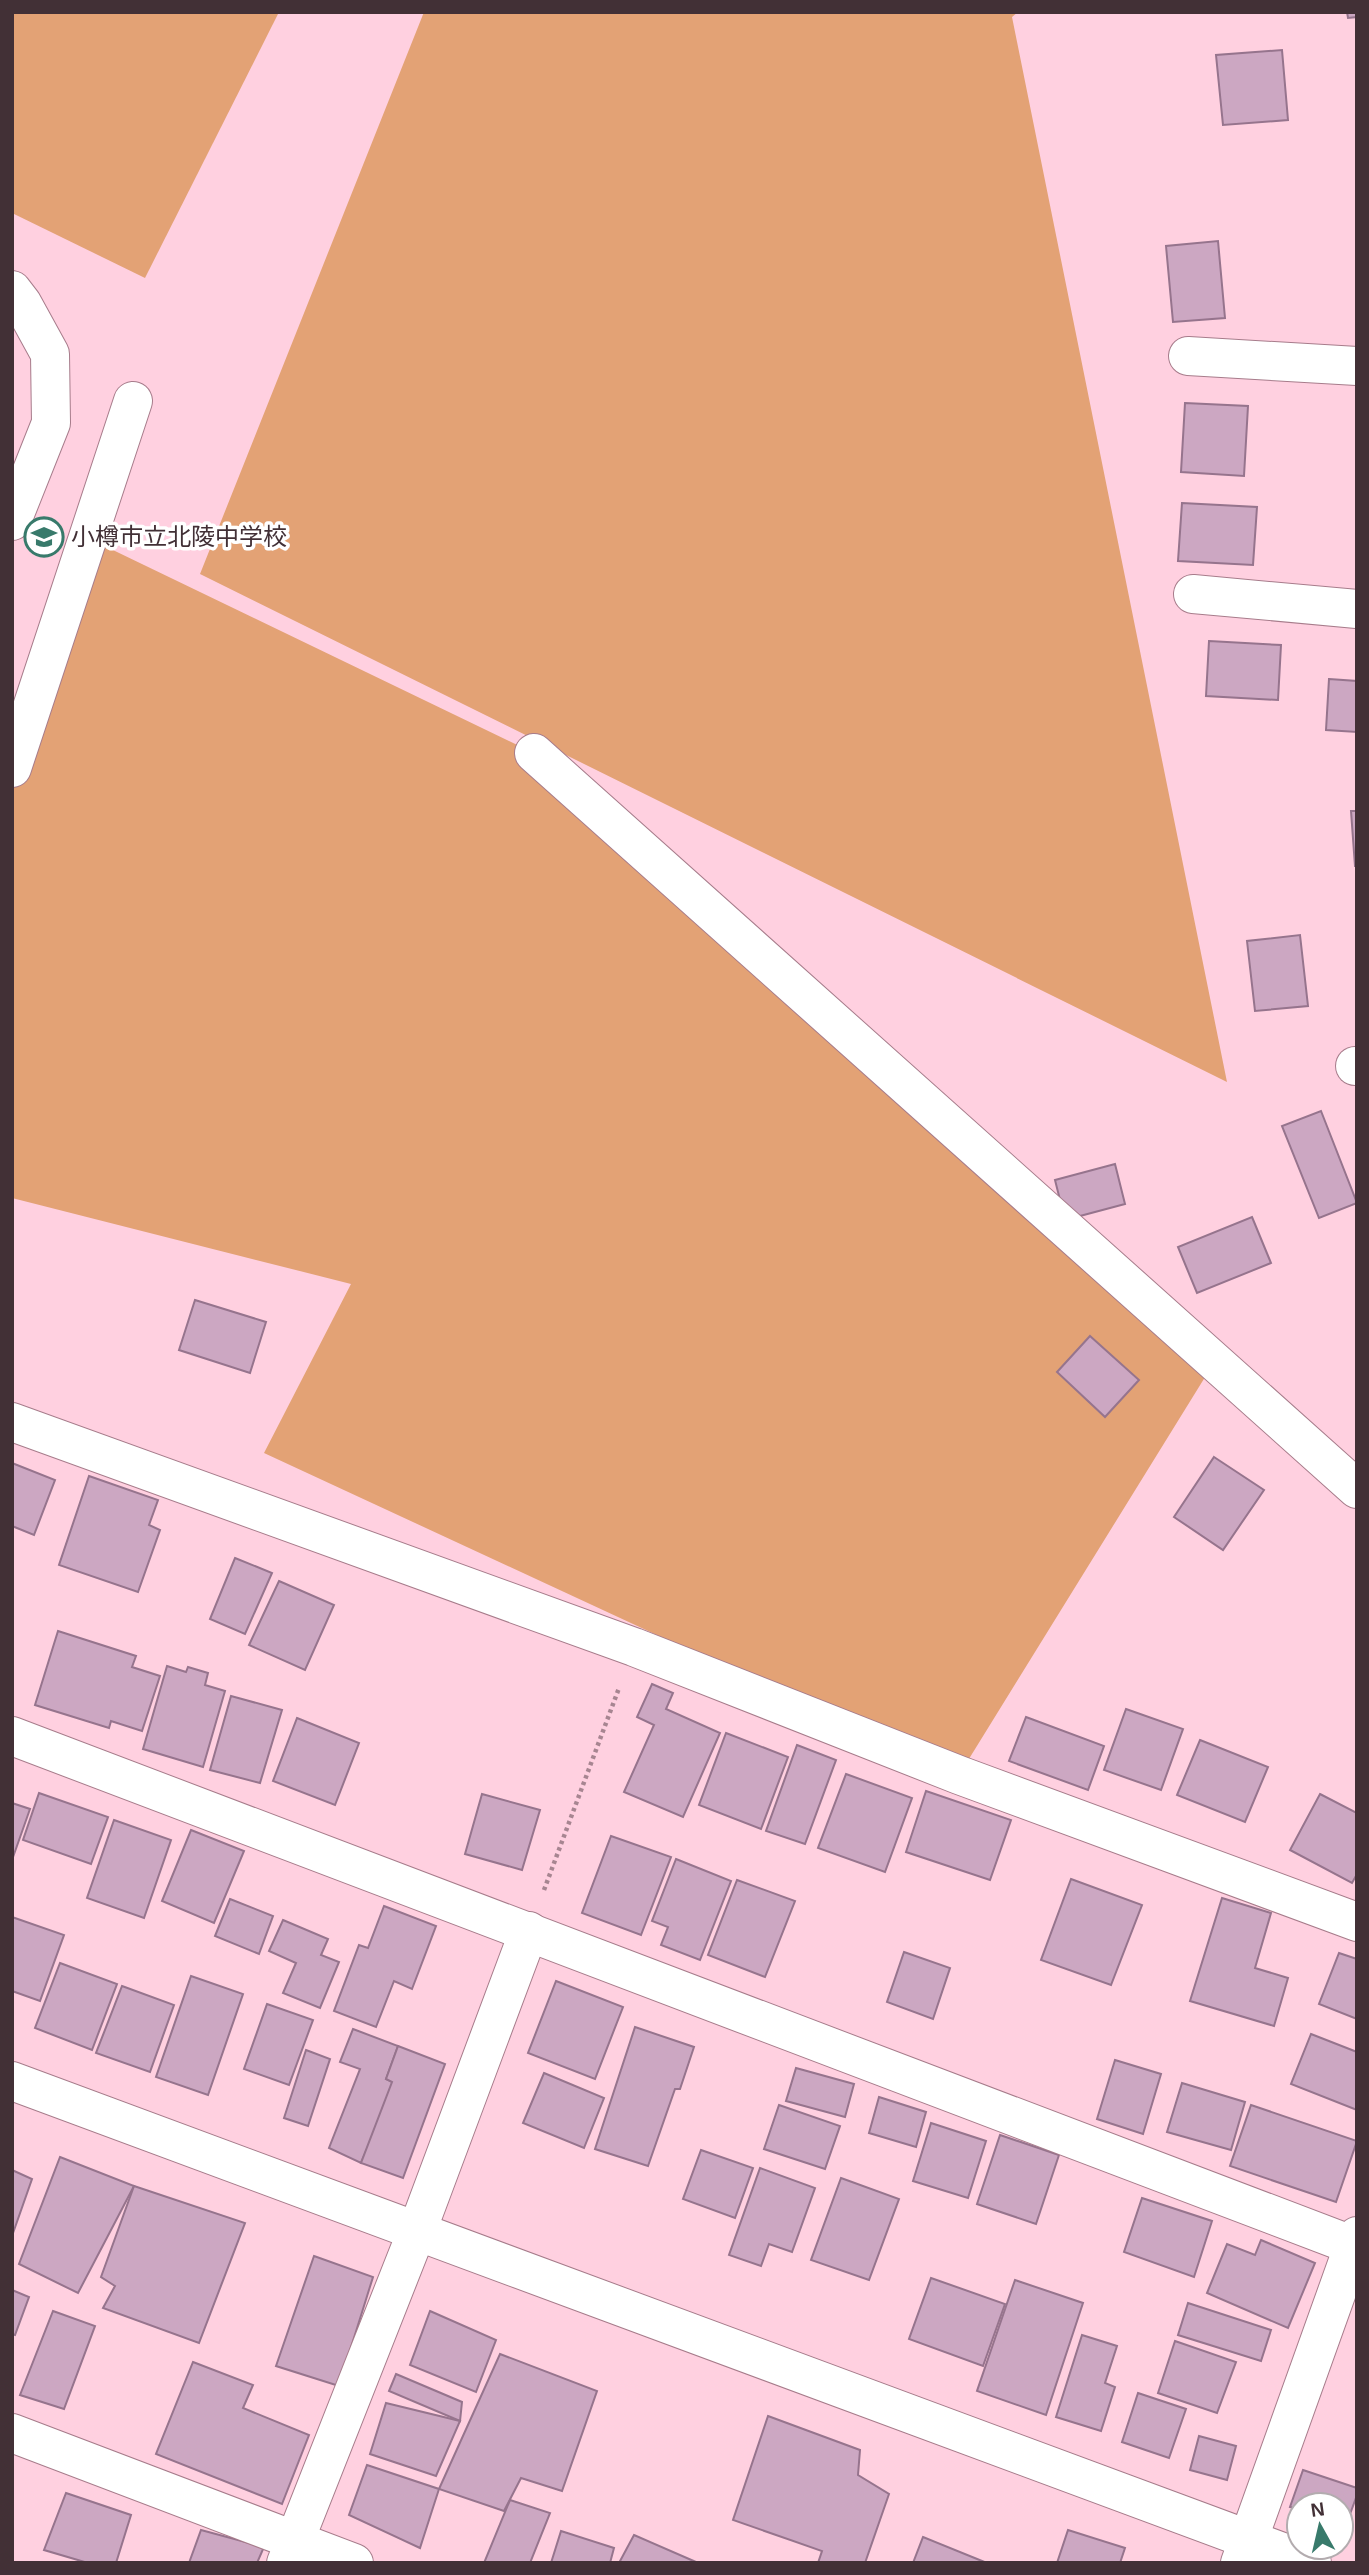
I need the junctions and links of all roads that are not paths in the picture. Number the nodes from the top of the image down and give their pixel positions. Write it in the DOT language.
graph roads {
  1 [pos="12,290"];
  2 [pos="1188,356"];
  3 [pos="1357,366"];
  4 [pos="133,401"];
  5 [pos="12,521"];
  6 [pos="1193,594"];
  7 [pos="1357,609"];
  8 [pos="534,752"];
  9 [pos="12,768"];
  10 [pos="12,1422"];
  11 [pos="1357,1489"];
  12 [pos="12,1736"];
  13 [pos="1357,1922"];
  14 [pos="529,1931"];
  15 [pos="12,2081"];
  16 [pos="417,2231"];
  17 [pos="1355,2242"];
  18 [pos="12,2433"];
  19 [pos="1245,2551"];
  20 [pos="290,2552"];
  21 [pos="354,2563"];
  22 [pos="1312,2563"];
  1 -- 5 [label="street"];
  2 -- 3 [label="street"];
  4 -- 9 [label="street"];
  6 -- 7 [label="street"];
  8 -- 11 [label="street"];
  10 -- 13 [label="street"];
  12 -- 14 [label="street"];
  14 -- 16 [label="street"];
  14 -- 17 [label="street"];
  15 -- 16 [label="street"];
  16 -- 19 [label="street"];
  16 -- 20 [label="street"];
  17 -- 19 [label="street"];
  18 -- 20 [label="street"];
  19 -- 22 [label="street"];
  20 -- 21 [label="street"];
}
